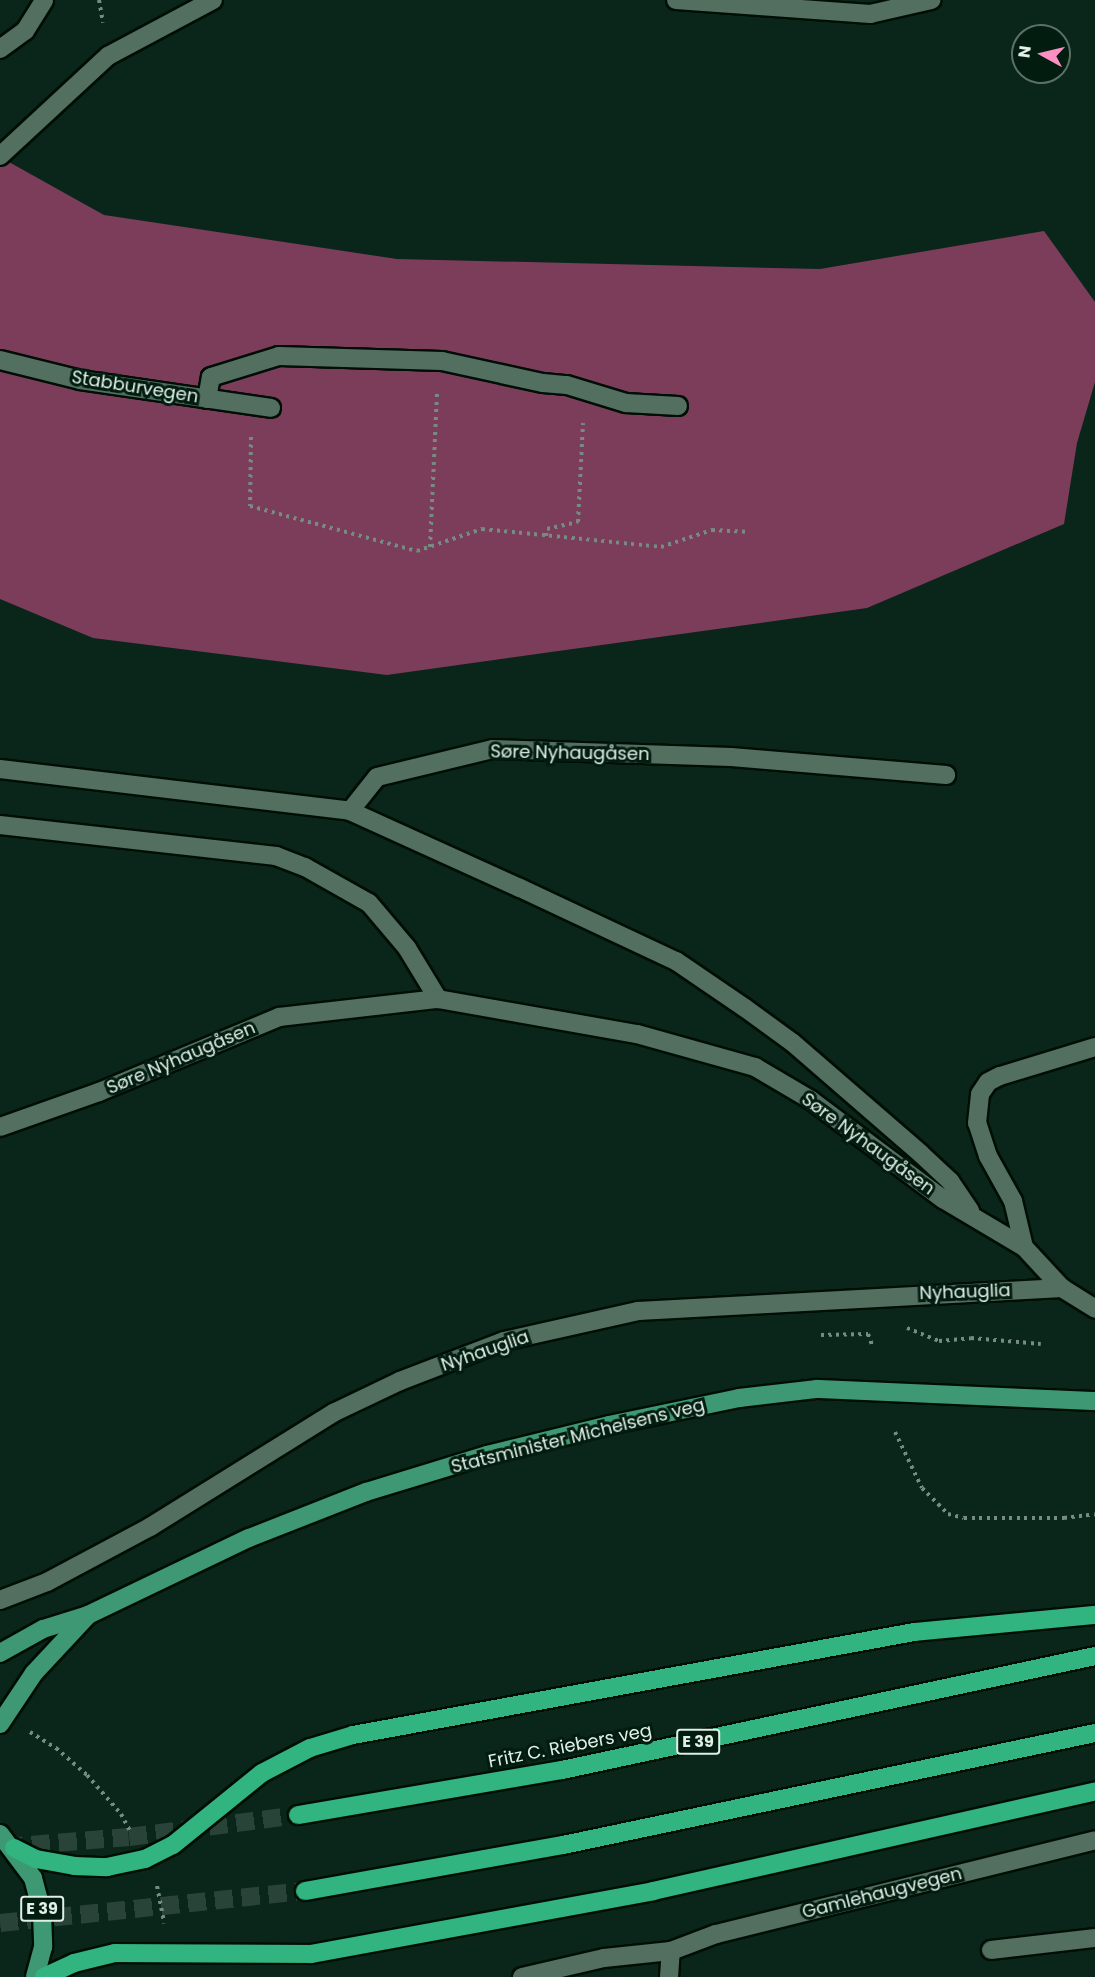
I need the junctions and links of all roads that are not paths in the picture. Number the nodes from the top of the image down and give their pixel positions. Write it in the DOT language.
graph roads {
  1 [pos="44,0"];
  2 [pos="213,0"];
  3 [pos="676,0"];
  4 [pos="931,0"];
  5 [pos="0,49"];
  6 [pos="0,156"];
  7 [pos="0,360"];
  8 [pos="207,399"];
  9 [pos="678,405"];
  10 [pos="271,408"];
  11 [pos="0,769"];
  12 [pos="946,775"];
  13 [pos="350,811"];
  14 [pos="0,825"];
  15 [pos="438,999"];
  16 [pos="1095,1047"];
  17 [pos="0,1127"];
  18 [pos="972,1214"];
  19 [pos="1024,1247"];
  20 [pos="1062,1288"];
  21 [pos="1095,1310"];
  22 [pos="1095,1401"];
  23 [pos="0,1600"];
  24 [pos="88,1615"];
  25 [pos="1095,1616"];
  26 [pos="0,1653"];
  27 [pos="1095,1656"];
  28 [pos="2,1721"];
  29 [pos="1095,1733"];
  30 [pos="1095,1791"];
  31 [pos="298,1815"];
  32 [pos="0,1834"];
  33 [pos="1095,1840"];
  34 [pos="14,1848"];
  35 [pos="304,1891"];
  36 [pos="1095,1938"];
  37 [pos="991,1950"];
  38 [pos="671,1951"];
  39 [pos="35,1977"];
  40 [pos="44,1977"];
  41 [pos="522,1977"];
  42 [pos="669,1977"];
  1 -- 5 [label="street"];
  2 -- 6 [label="street"];
  3 -- 4 [label="street"];
  7 -- 8 [label="street, Stabburvegen"];
  8 -- 9 [label="street"];
  8 -- 10 [label="street, Stabburvegen"];
  11 -- 13 [label="street"];
  12 -- 13 [label="street, Søre Nyhaugåsen"];
  13 -- 18 [label="street"];
  14 -- 15 [label="street"];
  15 -- 17 [label="street, Søre Nyhaugåsen"];
  15 -- 18 [label="street, Søre Nyhaugåsen"];
  16 -- 19 [label="street"];
  18 -- 19 [label="street, Søre Nyhaugåsen"];
  19 -- 20 [label="street, Søre Nyhaugåsen"];
  20 -- 21 [label="street, Søre Nyhaugåsen"];
  20 -- 23 [label="street, Nyhauglia"];
  22 -- 24 [label="main road, Statsminister Michelsens veg"];
  24 -- 26 [label="main road, Statsminister Michelsens veg"];
  24 -- 28 [label="main road, Statsminister Michelsens veg"];
  25 -- 34 [label="highway, E 39"];
  27 -- 31 [label="highway, Fritz C. Riebers veg / E 39"];
  29 -- 35 [label="highway"];
  30 -- 40 [label="highway"];
  32 -- 34 [label="main road, E 39"];
  33 -- 38 [label="street, Gamlehaugvegen"];
  34 -- 39 [label="main road, E 39"];
  36 -- 37 [label="street"];
  38 -- 41 [label="street, Gamlehaugvegen"];
  38 -- 42 [label="street"];
}
